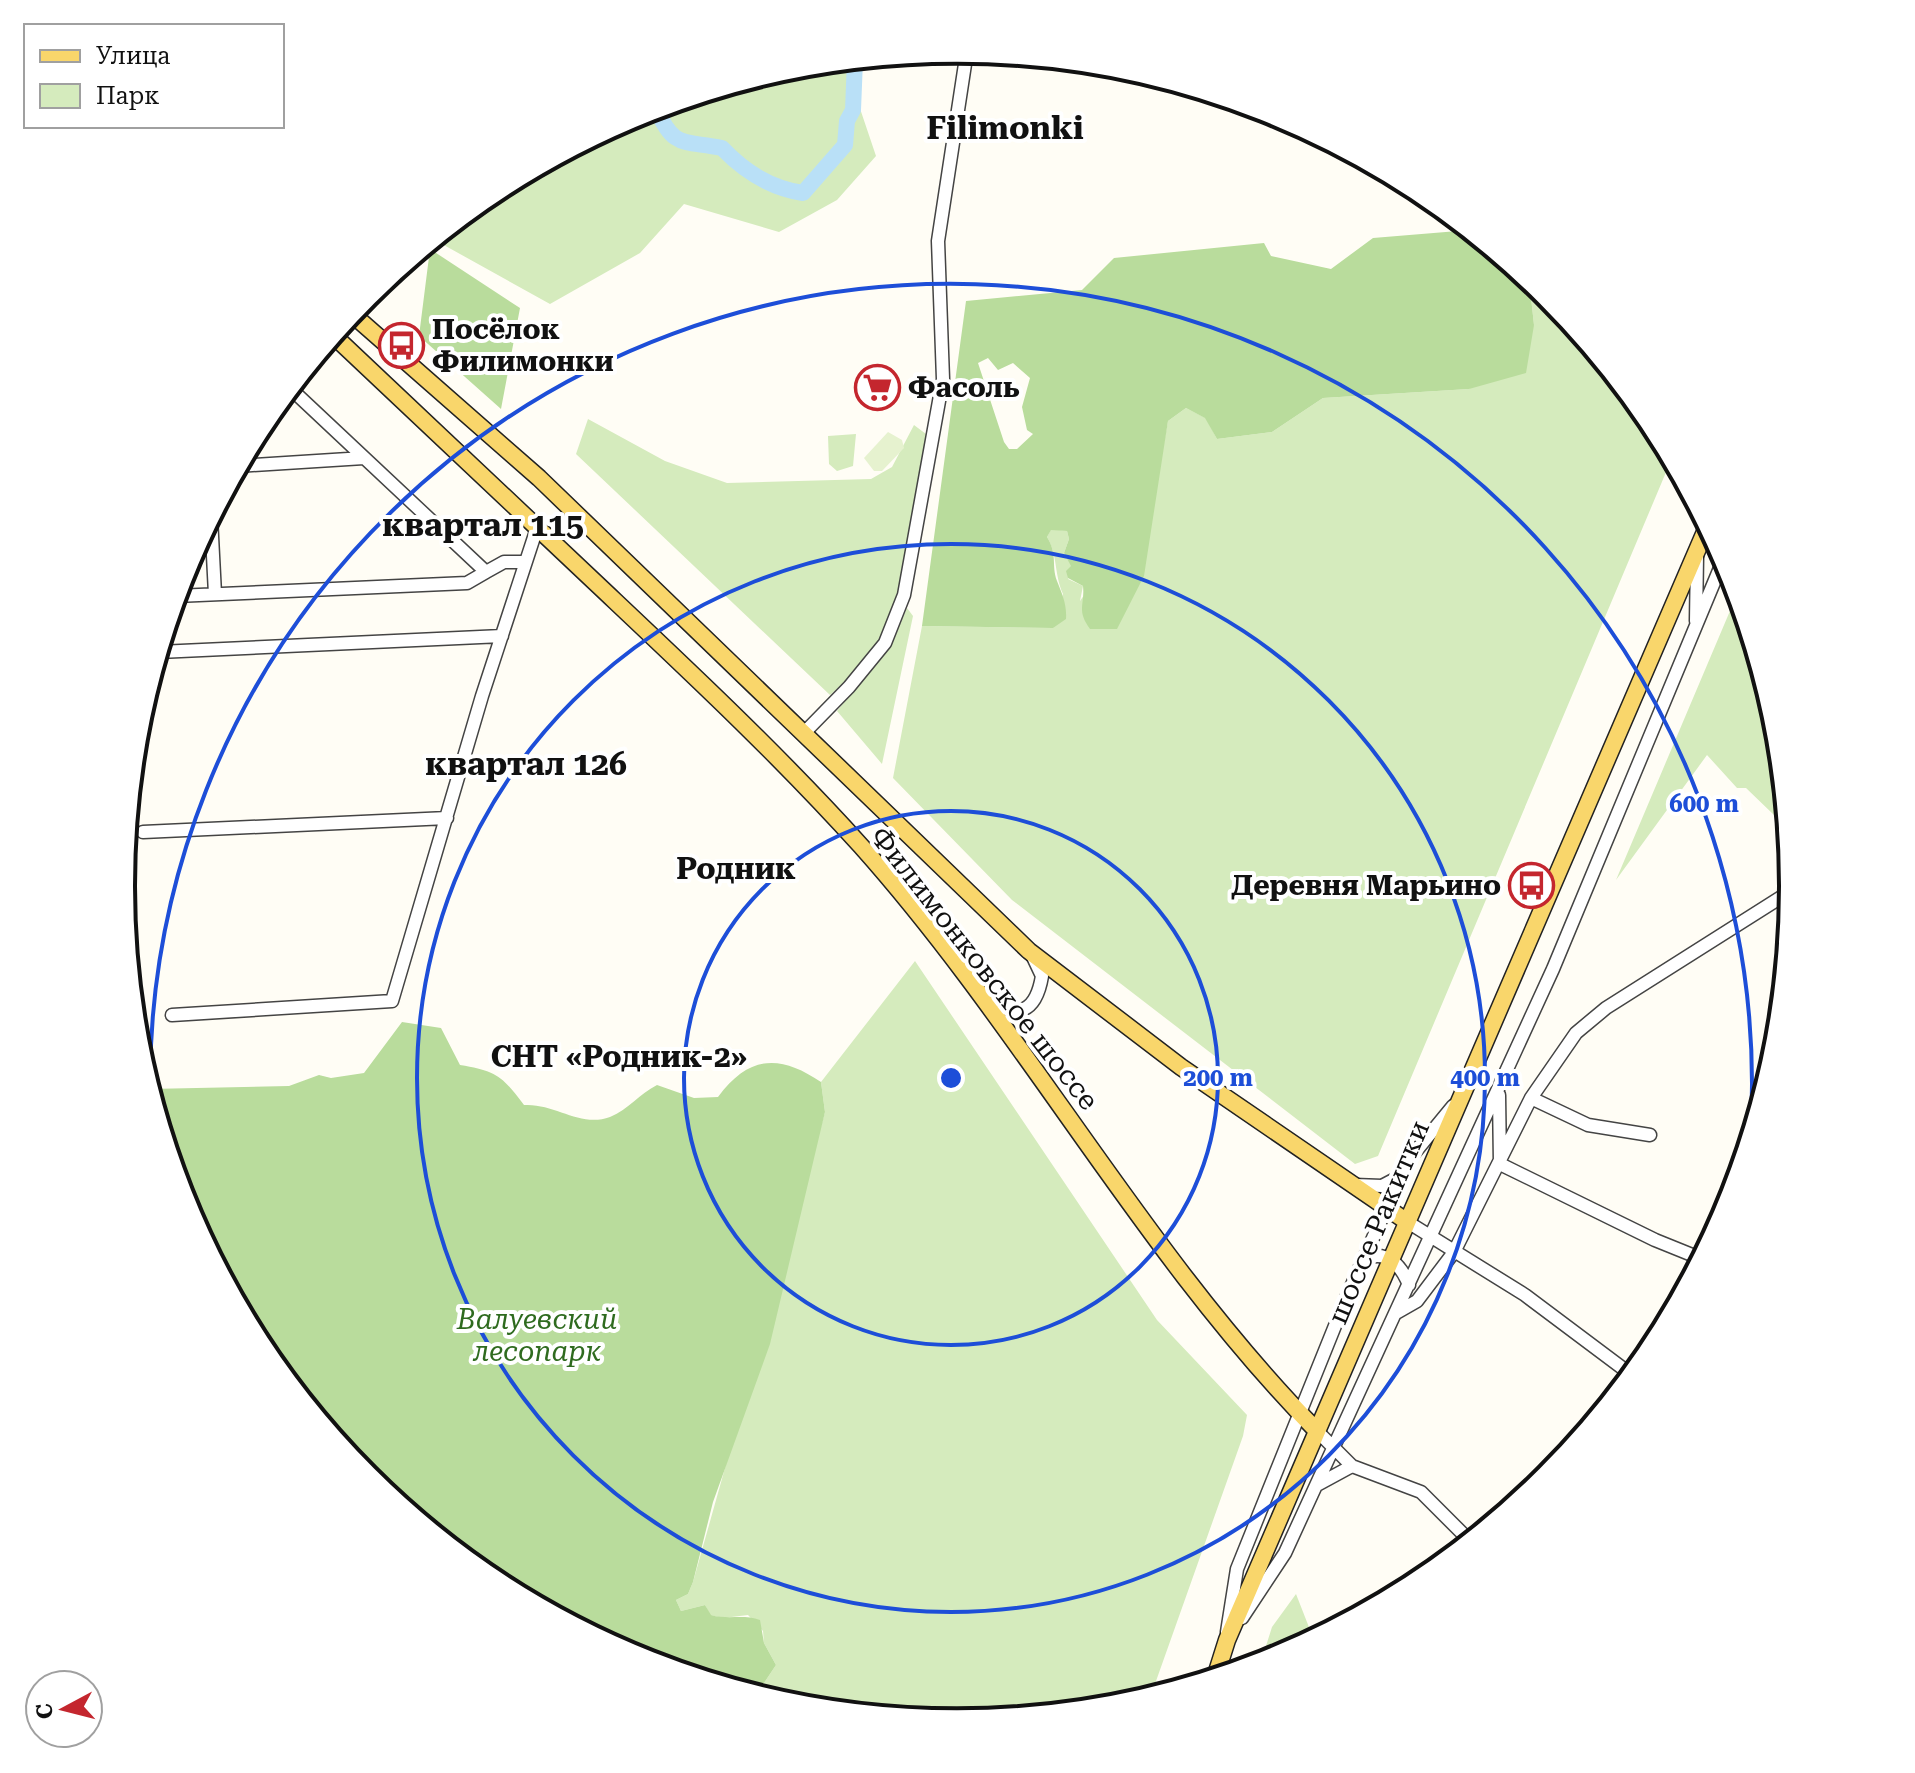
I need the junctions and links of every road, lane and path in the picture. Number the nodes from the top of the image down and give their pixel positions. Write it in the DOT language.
graph roads {
  1 [pos="965,64"];
  2 [pos="361,321"];
  3 [pos="341,342"];
  4 [pos="298,396"];
  5 [pos="364,458"];
  6 [pos="251,465"];
  7 [pos="537,528"];
  8 [pos="1702,539"];
  9 [pos="212,540"];
  10 [pos="1697,550"];
  11 [pos="523,562"];
  12 [pos="486,572"];
  13 [pos="1718,574"];
  14 [pos="215,594"];
  15 [pos="189,595"];
  16 [pos="1695,628"];
  17 [pos="502,636"];
  18 [pos="170,651"];
  19 [pos="804,733"];
  20 [pos="447,818"];
  21 [pos="143,832"];
  22 [pos="1780,898"];
  23 [pos="1029,951"];
  24 [pos="974,986"];
  25 [pos="172,1015"];
  26 [pos="1499,1091"];
  27 [pos="1460,1097"];
  28 [pos="1531,1098"];
  29 [pos="1650,1135"];
  30 [pos="1500,1164"];
  31 [pos="1401,1176"];
  32 [pos="1351,1184"];
  33 [pos="1386,1207"];
  34 [pos="1406,1221"];
  35 [pos="1430,1236"];
  36 [pos="1454,1252"];
  37 [pos="1692,1255"];
  38 [pos="1390,1258"];
  39 [pos="1363,1260"];
  40 [pos="1409,1285"];
  41 [pos="1396,1313"];
  42 [pos="1623,1369"];
  43 [pos="1300,1413"];
  44 [pos="1343,1427"];
  45 [pos="1317,1431"];
  46 [pos="1333,1449"];
  47 [pos="1352,1466"];
  48 [pos="1317,1485"];
  49 [pos="1463,1535"];
  50 [pos="1227,1640"];
  51 [pos="1219,1666"];
  1 -- 19 [label="street"];
  2 -- 19 [label="main road, Филимонковское шоссе"];
  3 -- 7 [label="main road, Филимонковское шоссе"];
  4 -- 5 [label="street"];
  5 -- 6 [label="street"];
  5 -- 12 [label="street"];
  7 -- 11 [label="street"];
  7 -- 24 [label="main road, Филимонковское шоссе"];
  8 -- 10 [label="main road, шоссе Ракитки"];
  9 -- 14 [label="street"];
  10 -- 16 [label="street"];
  10 -- 27 [label="main road, шоссе Ракитки"];
  11 -- 12 [label="street"];
  11 -- 17 [label="street"];
  12 -- 14 [label="street"];
  13 -- 16 [label="street"];
  14 -- 15 [label="street"];
  16 -- 26 [label="street"];
  17 -- 18 [label="street"];
  17 -- 20 [label="street"];
  19 -- 23 [label="main road, Филимонковское шоссе"];
  20 -- 21 [label="street"];
  20 -- 25 [label="street"];
  22 -- 28 [label="street"];
  23 -- 24 [label="street"];
  23 -- 32 [label="main road, Филимонковское шоссе"];
  24 -- 43 [label="main road, Филимонковское шоссе"];
  26 -- 30 [label="street"];
  26 -- 35 [label="street"];
  27 -- 31 [label="street"];
  27 -- 34 [label="main road, шоссе Ракитки"];
  28 -- 29 [label="street"];
  28 -- 30 [label="street"];
  30 -- 36 [label="street"];
  30 -- 37 [label="street"];
  31 -- 32 [label="street"];
  31 -- 33 [label="street"];
  32 -- 33 [label="main road, Филимонковское шоссе"];
  33 -- 34 [label="main road, Филимонковское шоссе"];
  33 -- 39 [label="street"];
  34 -- 35 [label="street, Филимонковское шоссе"];
  34 -- 38 [label="main road, шоссе Ракитки"];
  35 -- 36 [label="street, Филимонковское шоссе"];
  35 -- 40 [label="street"];
  36 -- 41 [label="street"];
  36 -- 42 [label="street, Филимонковское шоссе"];
  38 -- 39 [label="street"];
  38 -- 40 [label="street"];
  38 -- 45 [label="main road, шоссе Ракитки"];
  39 -- 43 [label="street"];
  40 -- 41 [label="street"];
  41 -- 44 [label="street"];
  43 -- 45 [label="main road, Филимонковское шоссе"];
  43 -- 50 [label="street"];
  44 -- 45 [label="street"];
  44 -- 46 [label="street"];
  44 -- 47 [label="street"];
  45 -- 46 [label="street"];
  45 -- 50 [label="main road, шоссе Ракитки"];
  46 -- 47 [label="street"];
  46 -- 48 [label="street"];
  47 -- 48 [label="street"];
  47 -- 49 [label="street"];
  48 -- 50 [label="street"];
  50 -- 51 [label="main road, шоссе Ракитки"];
}
